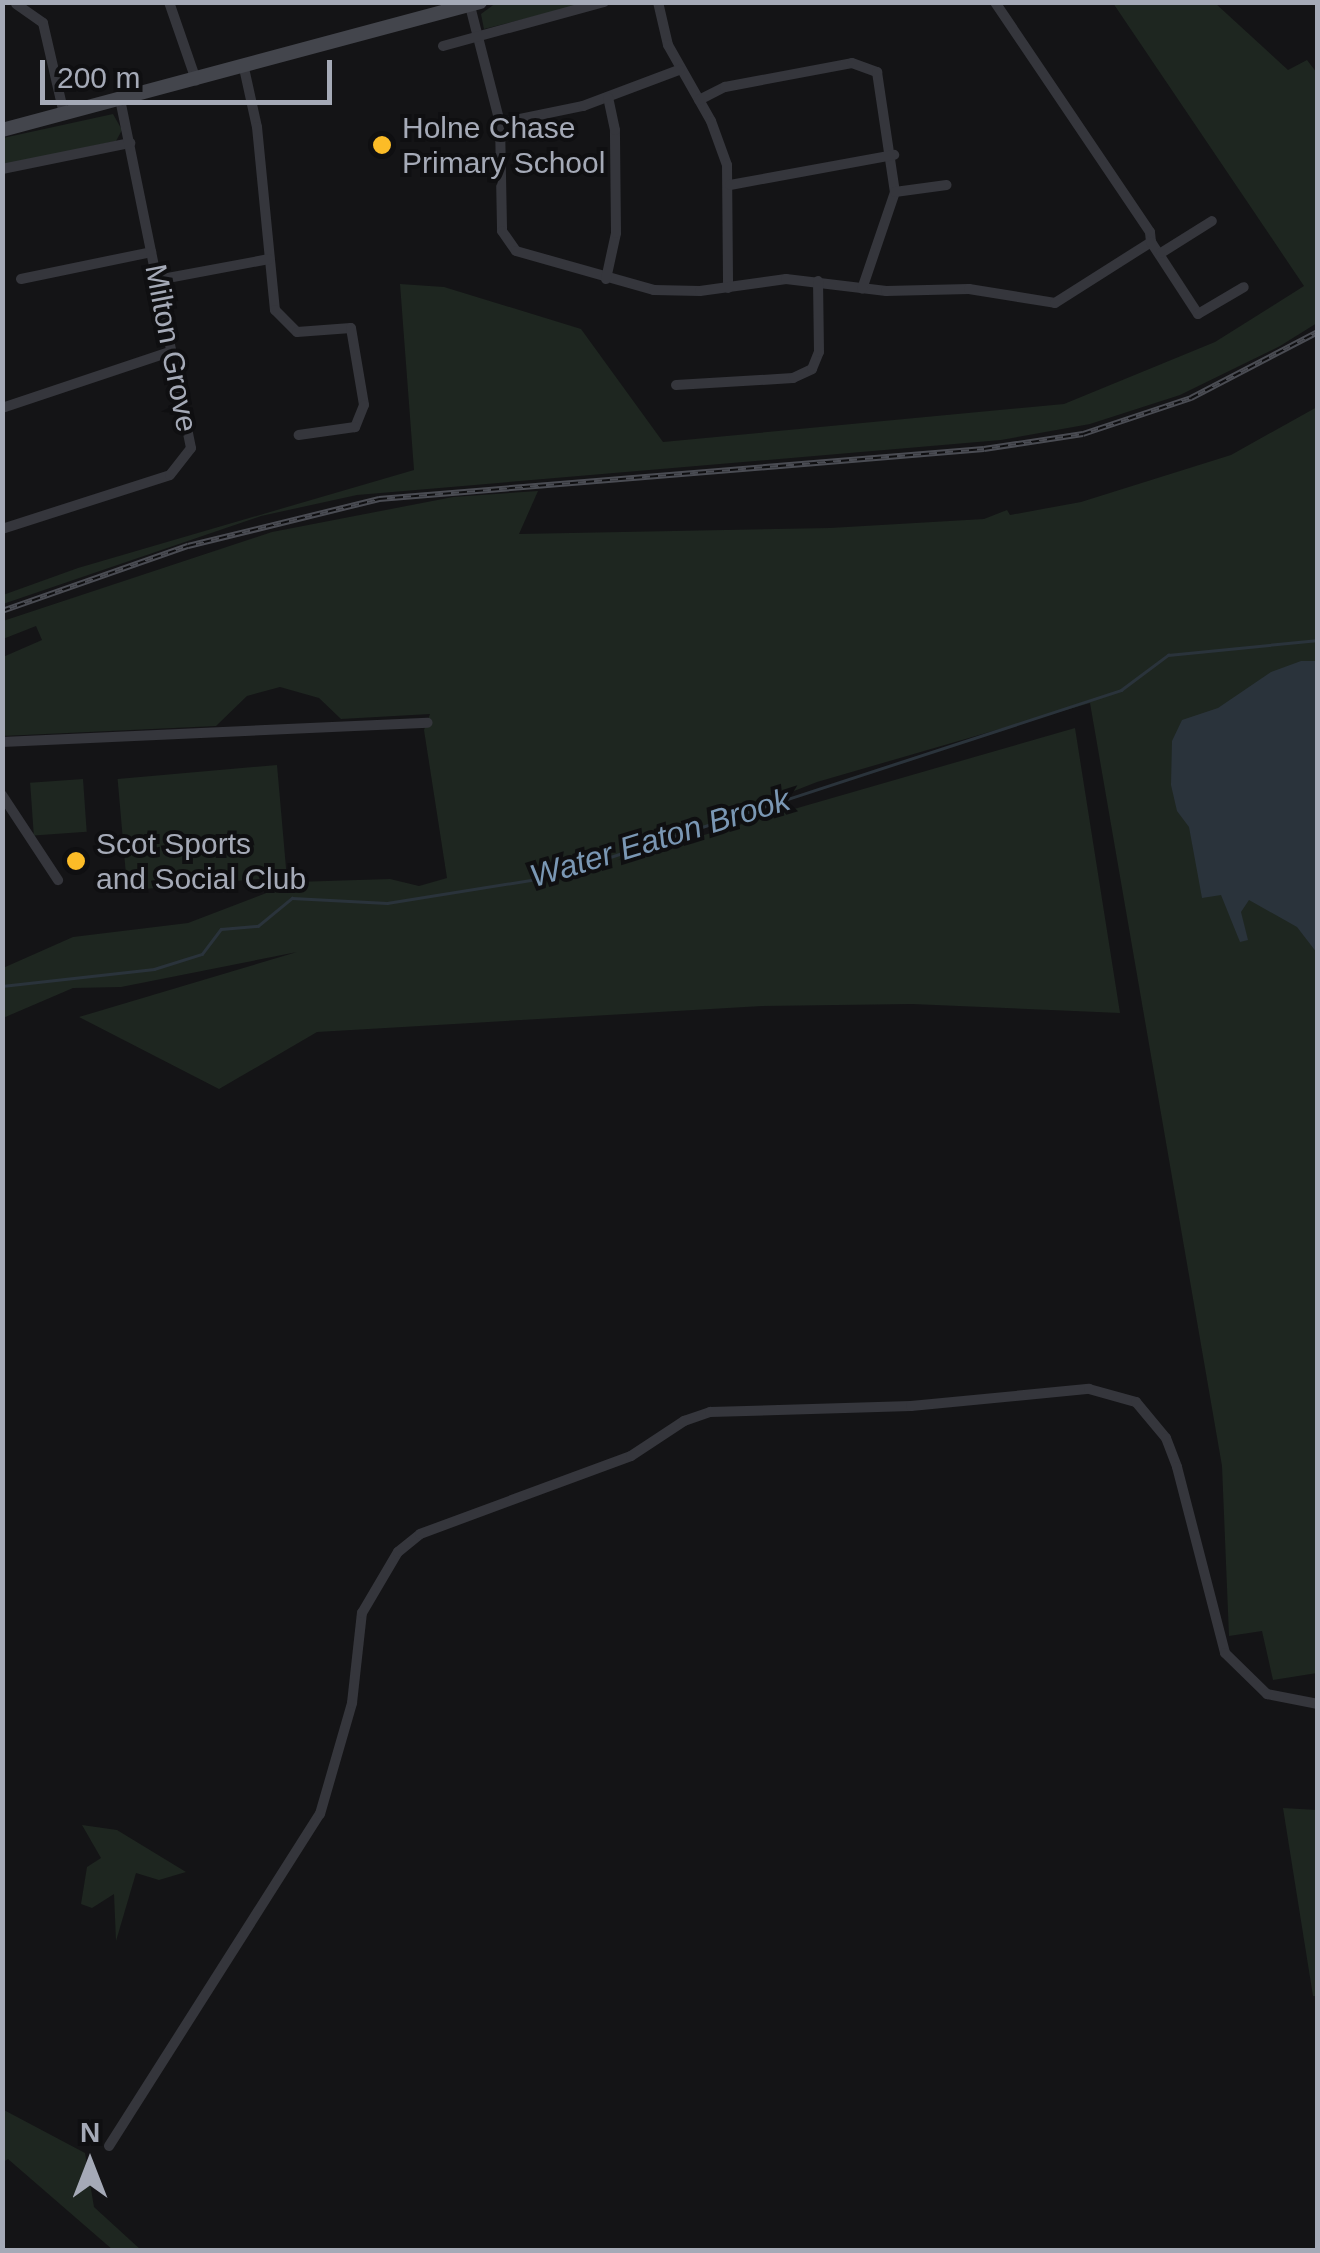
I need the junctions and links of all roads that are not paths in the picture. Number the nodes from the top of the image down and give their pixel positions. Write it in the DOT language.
graph roads {
  1 [pos="169,2"];
  2 [pos="604,2"];
  3 [pos="658,2"];
  4 [pos="995,2"];
  5 [pos="16,4"];
  6 [pos="475,4"];
  7 [pos="479,36"];
  8 [pos="443,46"];
  9 [pos="244,68"];
  10 [pos="679,70"];
  11 [pos="196,80"];
  12 [pos="608,98"];
  13 [pos="120,100"];
  14 [pos="699,100"];
  15 [pos="64,114"];
  16 [pos="500,123"];
  17 [pos="2,130"];
  18 [pos="130,143"];
  19 [pos="894,155"];
  20 [pos="2,170"];
  21 [pos="730,185"];
  22 [pos="947,185"];
  23 [pos="895,192"];
  24 [pos="1212,220"];
  25 [pos="1151,242"];
  26 [pos="152,252"];
  27 [pos="1162,254"];
  28 [pos="269,259"];
  29 [pos="20,279"];
  30 [pos="606,279"];
  31 [pos="157,280"];
  32 [pos="818,280"];
  33 [pos="1244,287"];
  34 [pos="728,288"];
  35 [pos="862,289"];
  36 [pos="172,351"];
  37 [pos="676,385"];
  38 [pos="2,408"];
  39 [pos="299,435"];
  40 [pos="2,529"];
  41 [pos="428,724"];
  42 [pos="2,742"];
  43 [pos="2,794"];
  44 [pos="58,880"];
  45 [pos="1318,1704"];
  46 [pos="109,2146"];
  1 -- 11 [label="street"];
  2 -- 7 [label="street"];
  3 -- 10 [label="street"];
  4 -- 25 [label="street"];
  5 -- 15 [label="street"];
  6 -- 7 [label="street"];
  6 -- 9 [label="main road"];
  7 -- 8 [label="street"];
  7 -- 16 [label="street"];
  9 -- 11 [label="main road"];
  9 -- 28 [label="street"];
  10 -- 12 [label="street"];
  10 -- 14 [label="street"];
  11 -- 13 [label="main road"];
  12 -- 16 [label="street"];
  12 -- 30 [label="street"];
  13 -- 15 [label="main road"];
  13 -- 18 [label="street, Milton Grove"];
  14 -- 19 [label="street"];
  14 -- 21 [label="street"];
  15 -- 17 [label="main road"];
  16 -- 30 [label="street"];
  18 -- 20 [label="street"];
  18 -- 26 [label="street, Milton Grove"];
  19 -- 21 [label="street"];
  19 -- 23 [label="street"];
  21 -- 34 [label="street"];
  22 -- 23 [label="street"];
  23 -- 35 [label="street"];
  24 -- 27 [label="street"];
  25 -- 27 [label="street"];
  25 -- 35 [label="street"];
  26 -- 29 [label="street"];
  26 -- 31 [label="street, Milton Grove"];
  27 -- 33 [label="street"];
  28 -- 31 [label="street"];
  28 -- 39 [label="street"];
  30 -- 34 [label="street"];
  31 -- 36 [label="street, Milton Grove"];
  32 -- 34 [label="street"];
  32 -- 35 [label="street"];
  32 -- 37 [label="street"];
  36 -- 38 [label="street"];
  36 -- 40 [label="street, Milton Grove"];
  41 -- 42 [label="street"];
  43 -- 44 [label="street"];
  45 -- 46 [label="street"];
}
